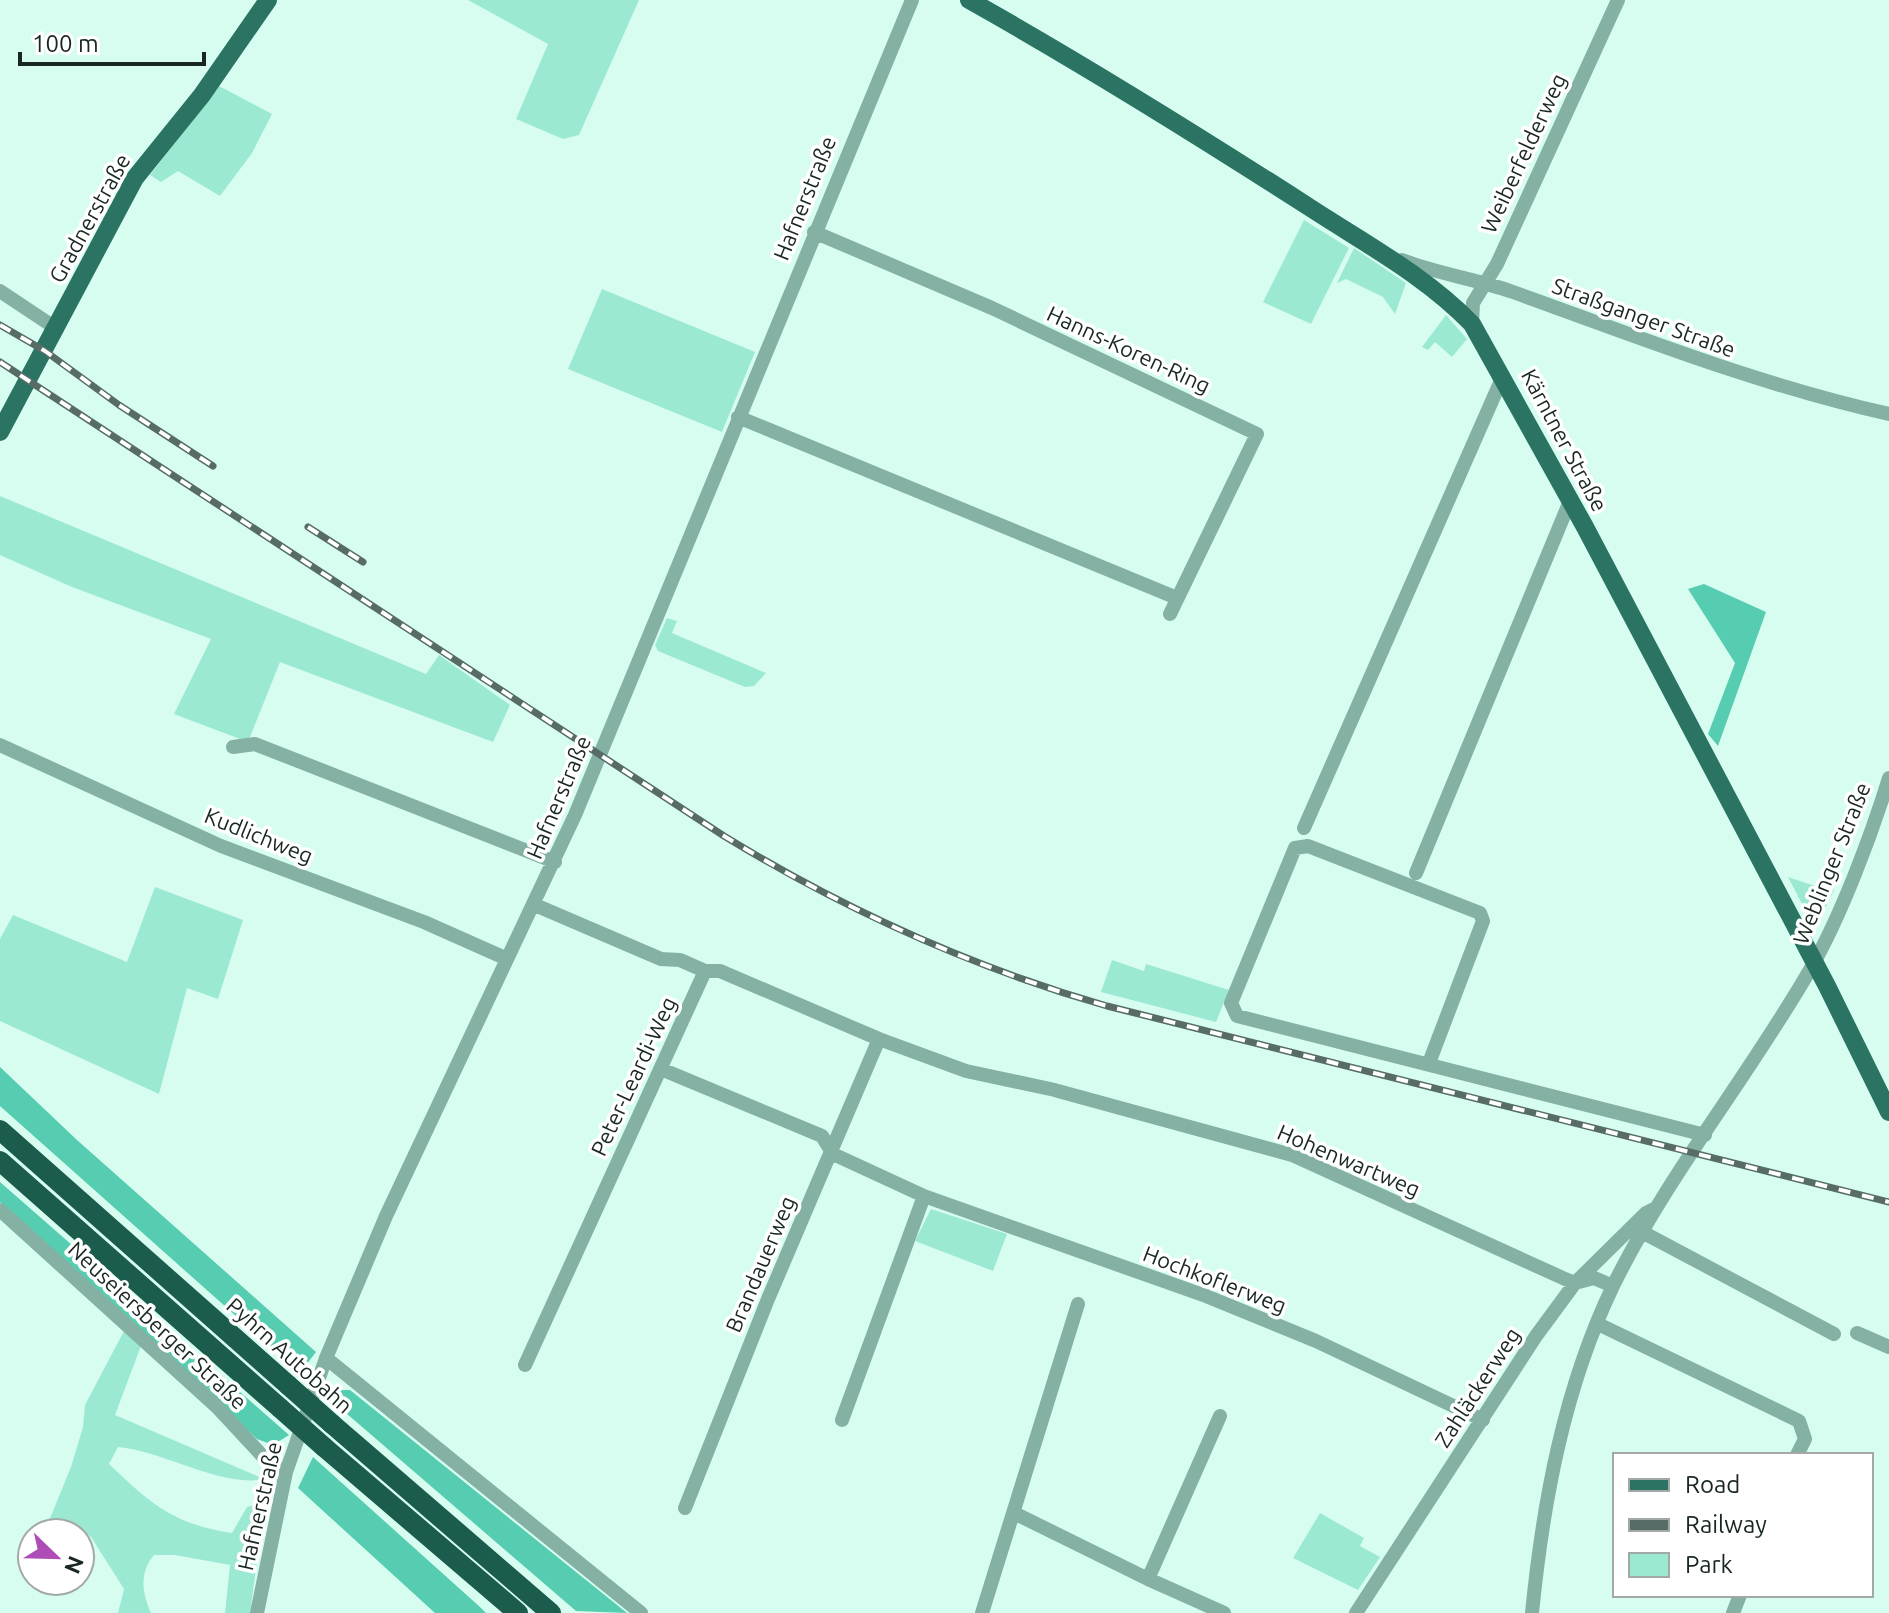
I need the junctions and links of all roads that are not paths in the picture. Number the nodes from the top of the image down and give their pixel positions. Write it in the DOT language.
graph roads {
  1 [pos="268,0"];
  2 [pos="912,0"];
  3 [pos="969,0"];
  4 [pos="1618,0"];
  5 [pos="997,7"];
  6 [pos="814,232"];
  7 [pos="1386,255"];
  8 [pos="1483,285"];
  9 [pos="0,291"];
  10 [pos="1472,324"];
  11 [pos="57,329"];
  12 [pos="1503,376"];
  13 [pos="1889,414"];
  14 [pos="738,417"];
  15 [pos="1,429"];
  16 [pos="1570,501"];
  17 [pos="1177,598"];
  18 [pos="1170,614"];
  19 [pos="0,745"];
  20 [pos="233,747"];
  21 [pos="1889,778"];
  22 [pos="1304,828"];
  23 [pos="555,862"];
  24 [pos="1416,873"];
  25 [pos="535,905"];
  26 [pos="505,958"];
  27 [pos="1813,964"];
  28 [pos="705,971"];
  29 [pos="879,1039"];
  30 [pos="1429,1063"];
  31 [pos="661,1069"];
  32 [pos="1889,1112"];
  33 [pos="0,1130"];
  34 [pos="1705,1135"];
  35 [pos="833,1154"];
  36 [pos="0,1161"];
  37 [pos="924,1196"];
  38 [pos="1659,1207"];
  39 [pos="0,1210"];
  40 [pos="1644,1233"];
  41 [pos="1575,1283"];
  42 [pos="1613,1286"];
  43 [pos="1078,1304"];
  44 [pos="1598,1324"];
  45 [pos="1857,1333"];
  46 [pos="1834,1334"];
  47 [pos="1889,1347"];
  48 [pos="326,1358"];
  49 [pos="525,1365"];
  50 [pos="1220,1416"];
  51 [pos="842,1420"];
  52 [pos="1483,1420"];
  53 [pos="1798,1453"];
  54 [pos="286,1472"];
  55 [pos="685,1508"];
  56 [pos="1014,1513"];
  57 [pos="1148,1579"];
  58 [pos="257,1613"];
  59 [pos="518,1613"];
  60 [pos="551,1613"];
  61 [pos="641,1613"];
  62 [pos="982,1613"];
  63 [pos="1224,1613"];
  64 [pos="1356,1613"];
  65 [pos="1532,1613"];
  1 -- 11 [label="main road, Gradnerstraße"];
  2 -- 6 [label="street, Hafnerstraße"];
  3 -- 5 [label="main road, Kärntner Straße"];
  4 -- 8 [label="street, Weiberfelderweg"];
  5 -- 7 [label="main road, Kärntner Straße"];
  6 -- 14 [label="street, Hafnerstraße"];
  6 -- 17 [label="street, Hanns-Koren-Ring"];
  7 -- 8 [label="street, Straßganger Straße"];
  7 -- 10 [label="main road, Kärntner Straße"];
  8 -- 10 [label="street, Weiberfelderweg"];
  8 -- 13 [label="street, Straßganger Straße"];
  9 -- 11 [label="street"];
  10 -- 12 [label="main road, Kärntner Straße"];
  11 -- 15 [label="main road, Gradnerstraße"];
  12 -- 16 [label="main road, Kärntner Straße"];
  12 -- 22 [label="street"];
  14 -- 17 [label="street"];
  14 -- 23 [label="street, Hafnerstraße"];
  16 -- 24 [label="street"];
  16 -- 27 [label="main road, Kärntner Straße"];
  17 -- 18 [label="street, Hanns-Koren-Ring"];
  19 -- 26 [label="street, Kudlichweg"];
  20 -- 23 [label="street"];
  21 -- 27 [label="street, Weblinger Straße"];
  23 -- 25 [label="street, Hafnerstraße"];
  25 -- 26 [label="street, Hafnerstraße"];
  25 -- 28 [label="street"];
  26 -- 48 [label="street, Hafnerstraße"];
  27 -- 32 [label="main road, Kärntner Straße"];
  27 -- 34 [label="street, Weblinger Straße"];
  28 -- 29 [label="street"];
  28 -- 31 [label="street, Peter-Leardi-Weg"];
  29 -- 35 [label="street, Brandauerweg"];
  29 -- 41 [label="street, Hohenwartweg"];
  30 -- 30 [label="street"];
  30 -- 34 [label="street"];
  31 -- 35 [label="street, Hochkoflerweg"];
  31 -- 49 [label="street, Peter-Leardi-Weg"];
  33 -- 60 [label="highway, Pyhrn Autobahn, bridge"];
  34 -- 38 [label="street, Weblinger Straße"];
  35 -- 37 [label="street, Hochkoflerweg"];
  35 -- 55 [label="street, Brandauerweg"];
  36 -- 59 [label="highway, Pyhrn Autobahn, bridge"];
  37 -- 51 [label="street"];
  37 -- 52 [label="street, Hochkoflerweg"];
  38 -- 40 [label="street, Weblinger Straße"];
  38 -- 41 [label="street, Zahläckerweg"];
  39 -- 54 [label="street, Neuseiersberger Straße"];
  40 -- 42 [label="street, Weblinger Straße"];
  40 -- 46 [label="street"];
  41 -- 42 [label="street, Hohenwartweg"];
  41 -- 52 [label="street, Zahläckerweg"];
  42 -- 44 [label="street, Weblinger Straße"];
  43 -- 56 [label="street"];
  44 -- 53 [label="street"];
  44 -- 65 [label="street, Weblinger Straße"];
  45 -- 47 [label="street"];
  48 -- 54 [label="street, Hafnerstraße"];
  48 -- 61 [label="street"];
  50 -- 57 [label="street"];
  52 -- 64 [label="street, Zahläckerweg"];
  54 -- 58 [label="street, Hafnerstraße"];
  56 -- 57 [label="street"];
  56 -- 62 [label="street"];
  57 -- 63 [label="street"];
}
